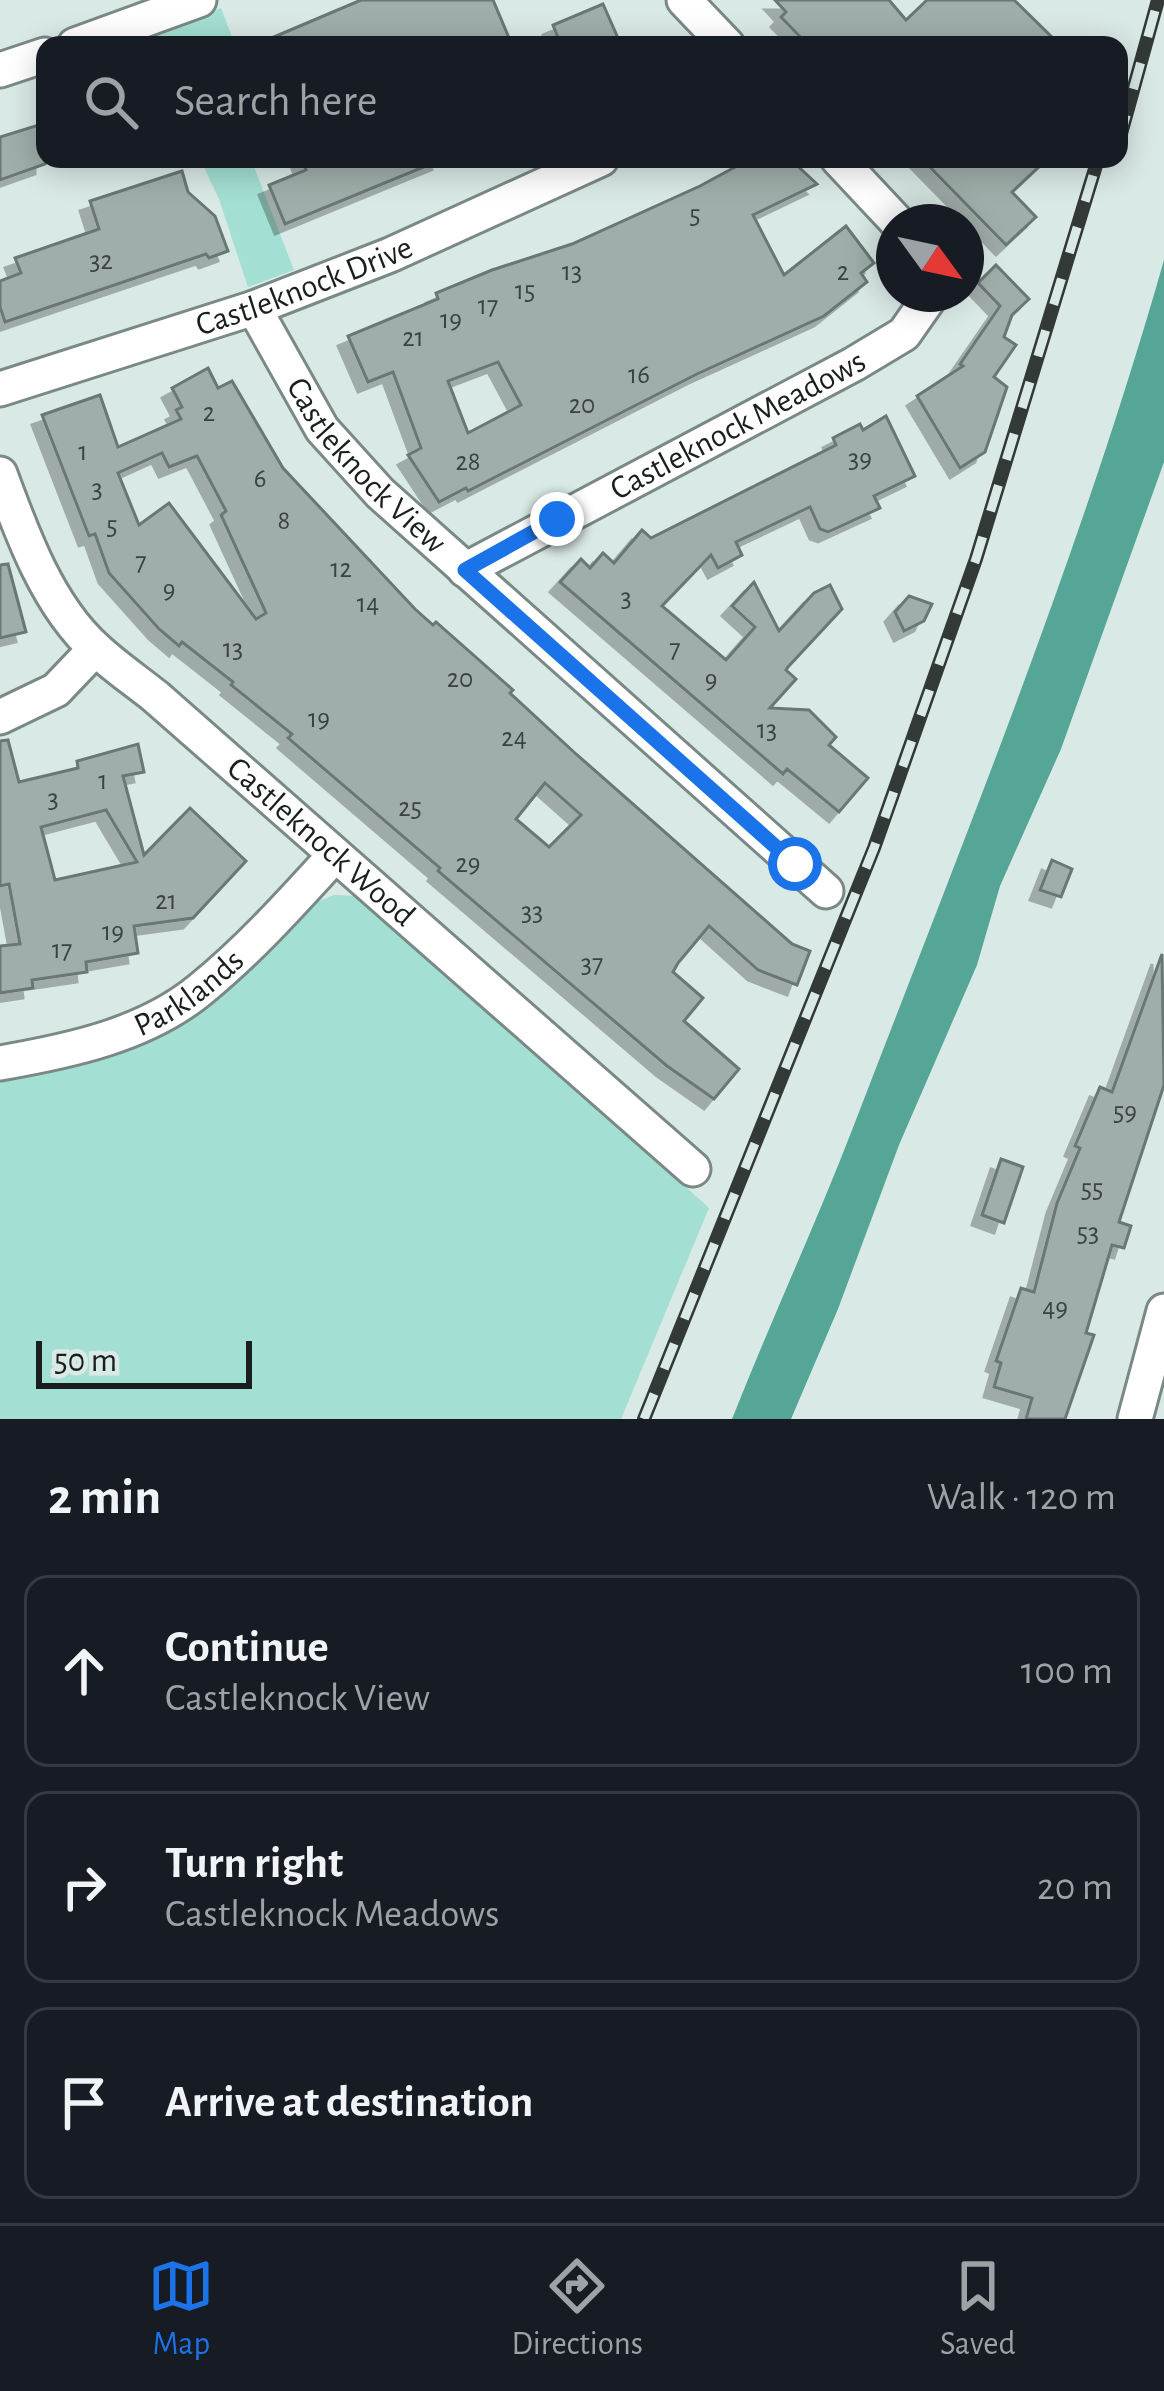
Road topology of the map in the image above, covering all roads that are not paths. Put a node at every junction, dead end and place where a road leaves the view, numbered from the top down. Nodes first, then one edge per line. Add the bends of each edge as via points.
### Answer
1 (199, 0) edge
2 (684, 0) edge
3 (100, 36) edge
4 (719, 36) edge
5 (36, 58) edge
6 (0, 70) edge
7 (581, 168) edge
8 (846, 168) edge
9 (880, 204) edge
10 (254, 308) junction
11 (922, 312) edge
12 (0, 389) edge
13 (0, 474) edge
14 (465, 570) junction
15 (95, 649) junction
16 (0, 717) edge
17 (334, 856) junction
18 (826, 891) dead end
19 (0, 1063) edge
20 (693, 1169) dead end
21 (1164, 1312) edge
22 (1135, 1419) edge

1 - 3 street
2 - 4 street
5 - 6 street
7 - 10 street, Castleknock Drive
8 - 9 street
10 - 12 street, Castleknock Drive
10 - 14 street, Castleknock View via 322,429
11 - 14 street, Castleknock Meadows via 904,334 854,364
13 - 15 street, Castleknock Wood via 40,569
14 - 18 street, Castleknock View
15 - 16 street via 56,690
15 - 17 street, Castleknock Wood
17 - 19 street, Parklands via 200,991 126,1031
17 - 20 street, Castleknock Wood
21 - 22 street

